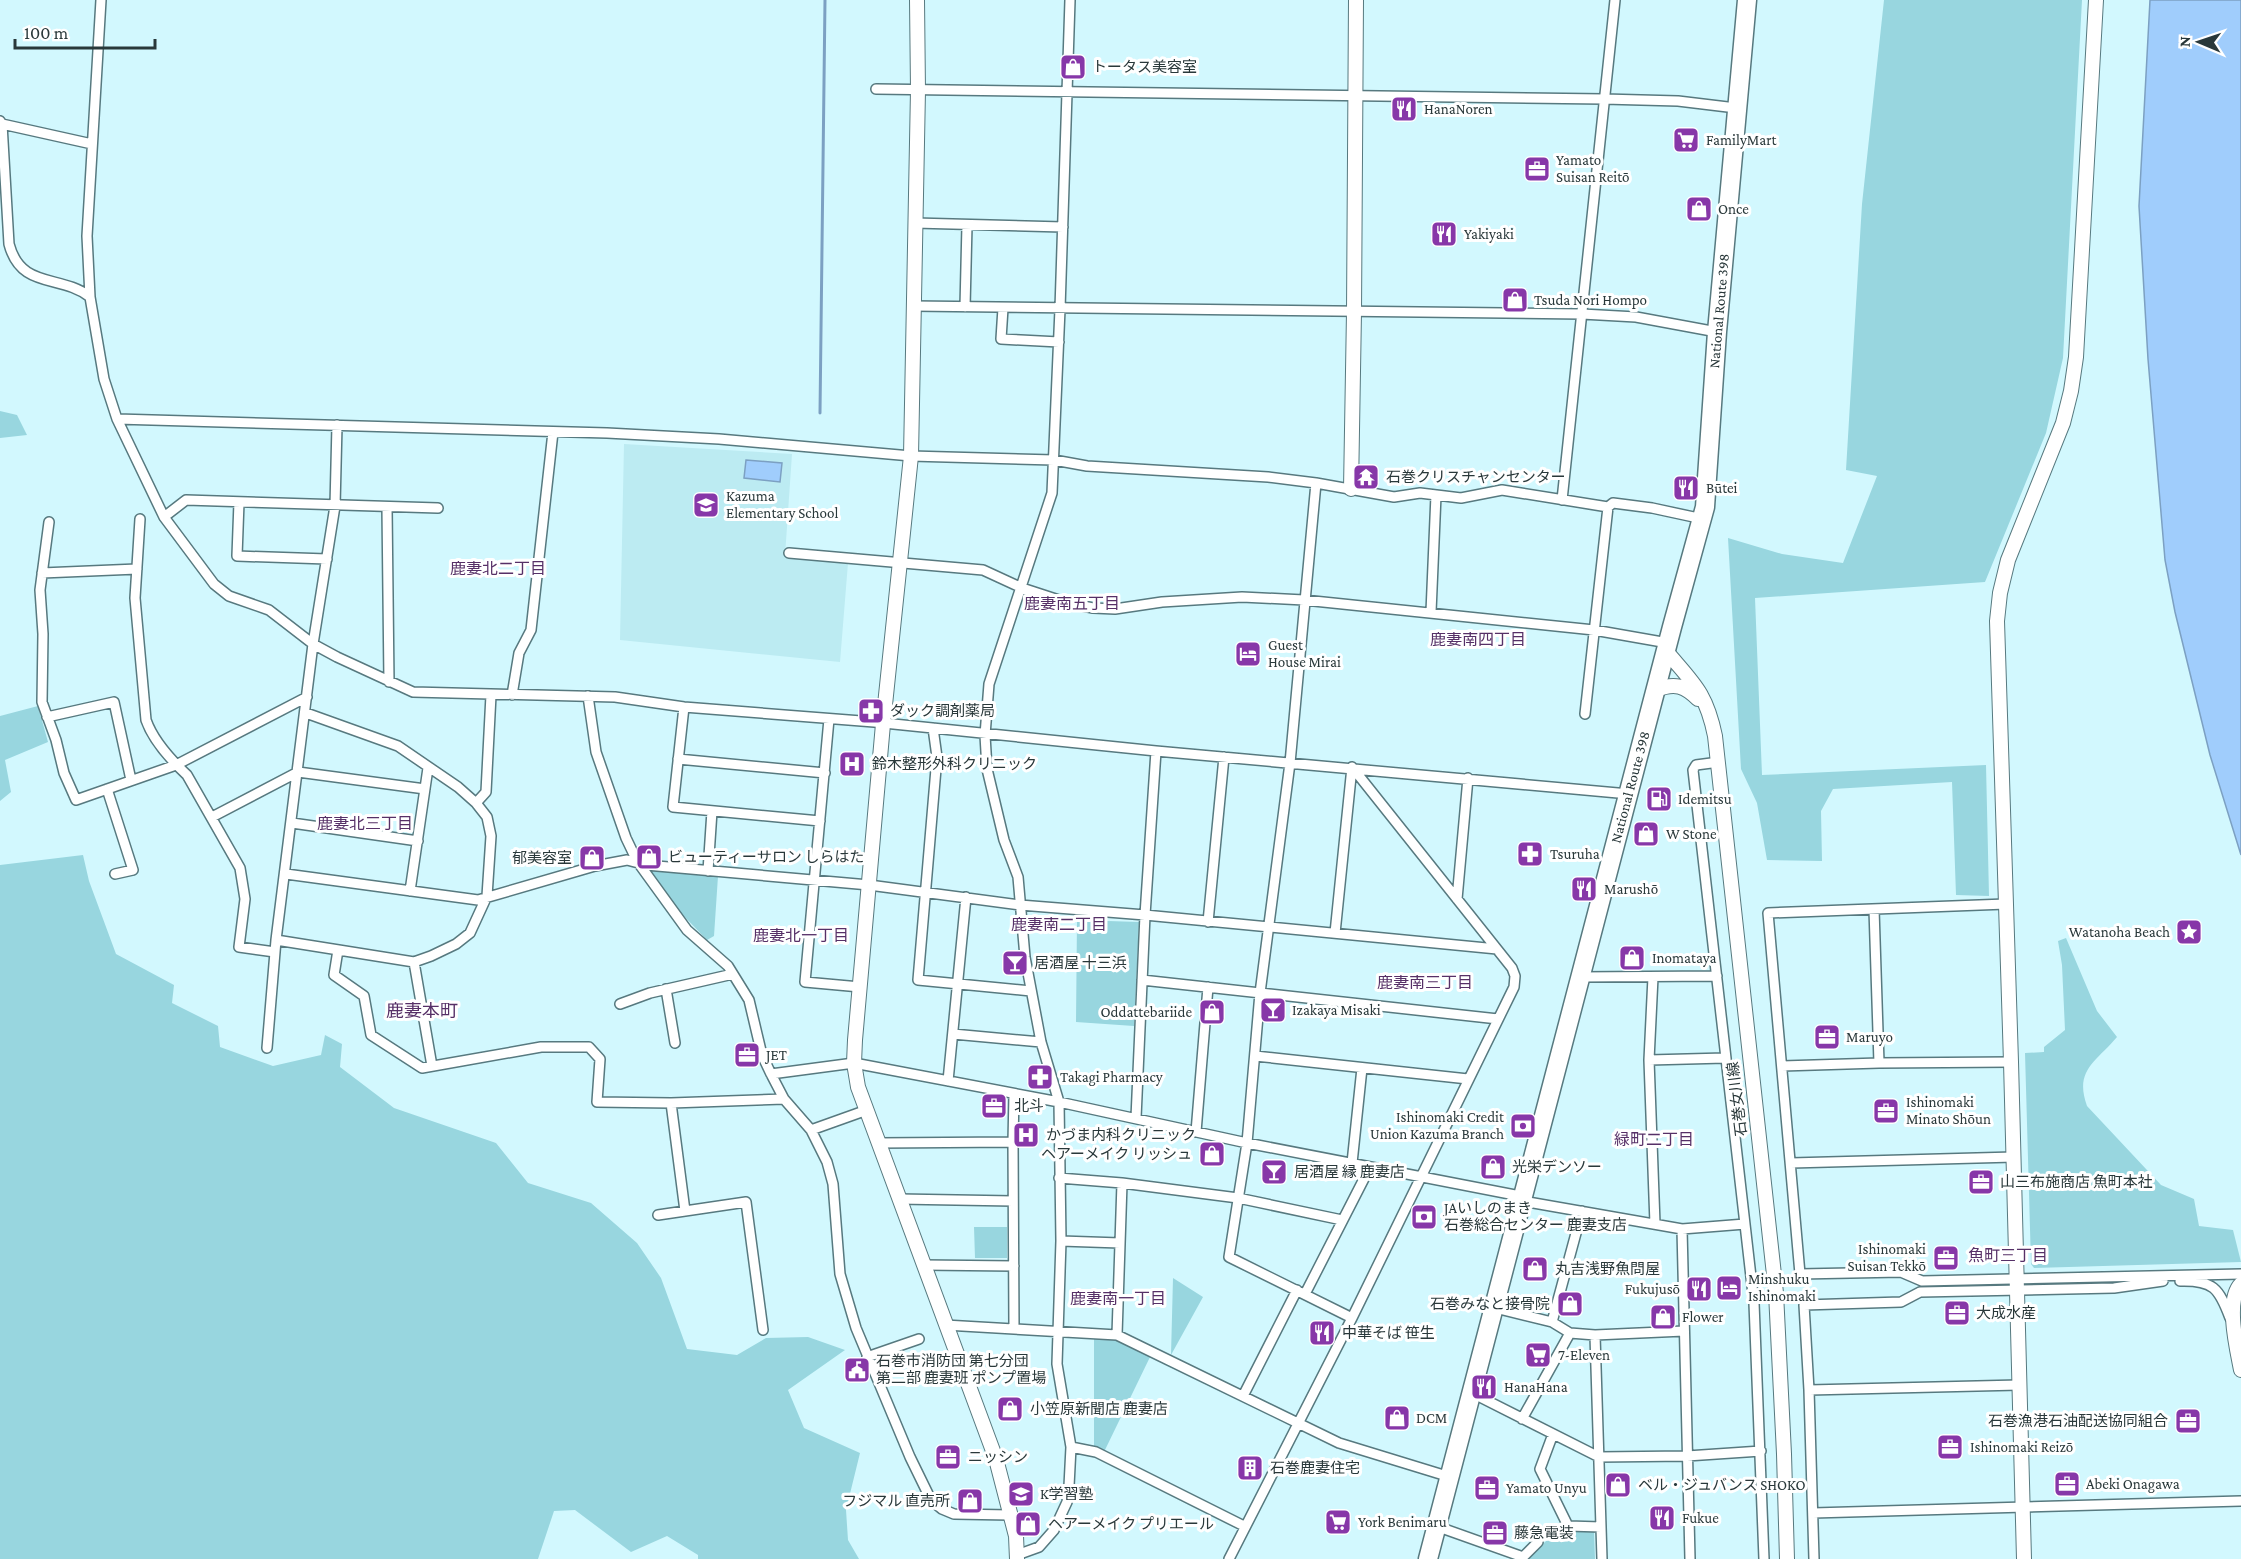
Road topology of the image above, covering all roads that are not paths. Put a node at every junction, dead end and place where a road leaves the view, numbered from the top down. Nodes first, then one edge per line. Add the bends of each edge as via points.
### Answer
1 (101, 0) edge
2 (917, 0) edge
3 (1070, 0) edge
4 (1356, 0) edge
5 (1615, 0) edge
6 (1746, 0) edge
7 (2096, 0) edge
8 (876, 89) dead end
9 (918, 90) junction
10 (1067, 92) junction
11 (1355, 96) junction
12 (1604, 99) junction
13 (1736, 108) junction
14 (1, 123) edge
15 (92, 144) junction
16 (915, 223) junction
17 (967, 225) junction
18 (1063, 227) junction
19 (90, 297) junction
20 (913, 306) junction
21 (965, 307) junction
22 (1003, 308) junction
23 (1060, 309) junction
24 (1354, 312) junction
25 (1582, 314) junction
26 (1717, 332) junction
27 (1059, 342) junction
28 (117, 419) junction
29 (338, 425) junction
30 (553, 432) junction
31 (911, 456) junction
32 (1054, 460) junction
33 (1316, 483) junction
34 (1351, 489) junction
35 (1436, 495) junction
36 (1562, 500) junction
37 (239, 502) junction
38 (335, 506) junction
39 (387, 507) junction
40 (1608, 507) junction
41 (438, 508) dead end
42 (164, 517) junction
43 (140, 519) dead end
44 (1703, 519) junction
45 (49, 522) dead end
46 (789, 553) dead end
47 (327, 560) junction
48 (900, 562) junction
49 (137, 569) junction
50 (42, 573) junction
51 (1022, 588) junction
52 (1304, 600) junction
53 (1431, 612) junction
54 (1594, 630) junction
55 (313, 644) junction
56 (1667, 647) junction
57 (389, 682) junction
58 (1656, 690) junction
59 (491, 694) junction
60 (512, 695) junction
61 (588, 696) junction
62 (307, 697) junction
63 (684, 706) junction
64 (306, 713) junction
65 (1585, 714) dead end
66 (47, 717) junction
67 (829, 719) junction
68 (1712, 721) junction
69 (883, 724) junction
70 (933, 728) junction
71 (985, 735) junction
72 (1156, 751) junction
73 (1224, 757) junction
74 (678, 759) junction
75 (1719, 762) junction
76 (1290, 763) junction
77 (176, 765) junction
78 (1352, 767) junction
79 (428, 768) junction
80 (298, 772) junction
81 (825, 773) junction
82 (1468, 778) junction
83 (132, 780) junction
84 (107, 789) junction
85 (425, 789) junction
86 (1629, 794) junction
87 (476, 802) junction
88 (712, 811) junction
89 (212, 817) junction
90 (820, 821) junction
91 (292, 823) junction
92 (418, 841) junction
93 (637, 861) junction
94 (708, 871) junction
95 (115, 874) dead end
96 (286, 874) junction
97 (814, 881) junction
98 (869, 885) junction
99 (410, 891) junction
100 (927, 892) junction
101 (488, 896) junction
102 (966, 897) junction
103 (1457, 899) junction
104 (2006, 904) junction
105 (1020, 905) junction
106 (1874, 909) junction
107 (1145, 915) junction
108 (1208, 922) junction
109 (1268, 928) junction
110 (1335, 933) junction
111 (276, 940) junction
112 (1497, 949) junction
113 (338, 950) junction
114 (275, 952) junction
115 (414, 962) junction
116 (733, 974) junction
117 (1717, 976) junction
118 (1580, 977) junction
119 (1653, 977) junction
120 (1142, 980) junction
121 (957, 984) junction
122 (860, 987) junction
123 (1208, 987) junction
124 (666, 989) junction
125 (1031, 991) junction
126 (1260, 993) junction
127 (620, 1004) dead end
128 (1498, 1019) junction
129 (953, 1034) junction
130 (1041, 1042) junction
131 (675, 1044) dead end
132 (267, 1048) dead end
133 (1255, 1056) junction
134 (1725, 1058) junction
135 (1649, 1060) junction
136 (2012, 1062) junction
137 (855, 1063) junction
138 (1879, 1063) junction
139 (432, 1066) junction
140 (1782, 1066) junction
141 (1362, 1068) junction
142 (771, 1074) junction
143 (1468, 1079) junction
144 (948, 1081) junction
145 (1014, 1094) junction
146 (784, 1099) junction
147 (1059, 1102) junction
148 (671, 1103) junction
149 (867, 1110) junction
150 (1136, 1118) junction
151 (811, 1130) junction
152 (1196, 1132) junction
153 (1013, 1142) junction
154 (879, 1143) junction
155 (1247, 1143) junction
156 (2014, 1157) junction
157 (1791, 1162) junction
158 (1352, 1164) junction
159 (1370, 1167) junction
160 (1421, 1175) junction
161 (1059, 1178) junction
162 (1122, 1183) junction
163 (1238, 1198) junction
164 (899, 1199) junction
165 (1522, 1199) junction
166 (1013, 1201) junction
167 (685, 1211) junction
168 (1582, 1211) junction
169 (658, 1215) dead end
170 (1342, 1220) junction
171 (1655, 1224) junction
172 (1745, 1224) junction
173 (1682, 1229) junction
174 (1061, 1240) junction
175 (1120, 1243) junction
176 (923, 1264) junction
177 (1014, 1266) junction
178 (2241, 1274) edge
179 (2017, 1284) junction
180 (2241, 1284) edge
181 (1301, 1292) junction
182 (1495, 1308) junction
183 (1352, 1318) junction
184 (1552, 1322) junction
185 (945, 1324) junction
186 (1014, 1328) junction
187 (2234, 1329) junction
188 (763, 1330) dead end
189 (1058, 1330) junction
190 (1684, 1331) junction
191 (1570, 1332) junction
192 (1117, 1335) junction
193 (1595, 1335) junction
194 (920, 1339) dead end
195 (867, 1356) junction
196 (2241, 1370) edge
197 (2019, 1385) junction
198 (1809, 1390) junction
199 (1472, 1393) junction
200 (1243, 1396) junction
201 (1522, 1419) junction
202 (1299, 1424) junction
203 (1552, 1434) junction
204 (1071, 1447) junction
205 (1761, 1451) junction
206 (1687, 1456) junction
207 (1599, 1457) junction
208 (1450, 1477) junction
209 (2241, 1501) edge
210 (2022, 1507) junction
211 (1813, 1513) junction
212 (1010, 1515) junction
213 (1244, 1526) junction
214 (1436, 1526) junction
215 (1601, 1527) junction
216 (1538, 1542) dead end
217 (1017, 1557) edge
218 (1229, 1559) edge
219 (1428, 1559) edge
220 (1602, 1559) edge
221 (1690, 1559) edge
222 (1764, 1559) edge
223 (1787, 1559) edge
224 (1814, 1559) edge
225 (2024, 1559) edge

1 - 15 street
2 - 9 street
3 - 10 street
4 - 11 street
5 - 12 street
6 - 13 highway, National Route 398
7 - 104 street via 2071,391 2050,459 2008,560 1997,621
8 - 9 street
9 - 10 street
9 - 16 street
10 - 11 street
10 - 18 street
11 - 12 street
11 - 24 street
12 - 13 street via 1678,101
12 - 25 street
13 - 26 highway, National Route 398
14 - 15 street
14 - 19 street via 12,256 33,276
15 - 19 street via 87,236
16 - 17 street
16 - 20 street
17 - 18 street
17 - 21 street
18 - 23 street
19 - 28 street via 104,379
20 - 21 street
20 - 31 street
21 - 22 street
22 - 23 street
22 - 27 street via 1001,339
23 - 24 street
23 - 27 street
24 - 25 street
24 - 34 street
25 - 26 street via 1636,317
25 - 36 street
26 - 44 highway, National Route 398
27 - 32 street
28 - 29 street
28 - 42 street
29 - 30 street
29 - 38 street
30 - 31 street via 718,439
30 - 60 street via 531,630 519,653
31 - 32 street
31 - 48 street
32 - 33 street via 1087,466
32 - 51 street via 1052,493
33 - 34 street
33 - 52 street
34 - 35 street via 1394,497
35 - 36 street via 1461,498 1502,490
35 - 53 street
36 - 40 street
37 - 38 street
37 - 42 street via 186,500
37 - 47 street via 237,556
38 - 39 street
38 - 47 street
39 - 41 street
39 - 57 street
40 - 44 street via 1613,503
40 - 54 street
42 - 55 street via 214,584 229,596 269,610
43 - 49 street
44 - 56 highway, National Route 398
45 - 50 street
46 - 48 street
47 - 55 street
48 - 51 street via 983,570
48 - 69 street
49 - 50 street
49 - 77 street via 135,597 146,720
50 - 66 street via 42,702
51 - 52 street via 1068,603 1114,609 1242,597
51 - 71 street via 989,684
52 - 53 street
52 - 76 street
53 - 54 street
54 - 56 street
54 - 65 street
55 - 57 street
55 - 62 street
56 - 58 highway, National Route 398
56 - 68 street, 石巻女川線 via 1703,695
57 - 59 street via 413,692
58 - 68 street via 1669,686 1688,689
58 - 86 highway, National Route 398
59 - 60 street
59 - 87 street via 486,792
60 - 61 street
61 - 63 street
61 - 93 street via 596,752
62 - 64 street
62 - 77 street
63 - 67 street
63 - 74 street
64 - 79 street via 398,746
64 - 80 street
66 - 83 street via 114,702
66 - 84 street via 76,800
67 - 69 street
67 - 81 street
68 - 75 street, 石巻女川線
69 - 70 street
69 - 98 street
70 - 71 street
70 - 100 street via 938,757
71 - 72 street
71 - 105 street via 987,769 1004,840 1018,877
72 - 73 street
72 - 107 street
73 - 76 street
73 - 108 street
74 - 81 street
74 - 88 street via 673,807
75 - 117 street via 1696,765 1693,770
75 - 223 street, 石巻女川線 via 1776,1293
76 - 78 street
76 - 109 street
77 - 83 street
77 - 89 street via 187,775
78 - 82 street
78 - 103 street
78 - 110 street
79 - 85 street
79 - 87 street
80 - 85 street
80 - 89 street
80 - 91 street
81 - 90 street
82 - 86 street
82 - 103 street
83 - 84 street
84 - 95 street via 133,870
85 - 92 street
86 - 118 highway, National Route 398
87 - 101 street via 487,817 491,836
88 - 90 street
88 - 94 street
89 - 114 street via 244,883 246,899 239,947
90 - 97 street
91 - 92 street
91 - 96 street
92 - 99 street
93 - 94 street
93 - 101 street via 595,866
93 - 116 street via 687,930
94 - 97 street
96 - 99 street
96 - 111 street
97 - 98 street
97 - 122 street via 805,982
98 - 100 street
98 - 122 street
99 - 101 street via 478,900
100 - 102 street
100 - 121 street via 918,980
101 - 115 street via 470,933 456,945
102 - 105 street
102 - 121 street
103 - 112 street
104 - 106 street
104 - 136 street
105 - 107 street
105 - 125 street
106 - 138 street
106 - 140 street via 1768,913
107 - 108 street
107 - 120 street
108 - 109 street
109 - 110 street
109 - 126 street
110 - 112 street
111 - 113 street
111 - 114 street
112 - 128 street via 1515,976 1514,987
113 - 115 street
113 - 139 street via 334,975 364,996 371,1035 422,1068
114 - 132 street
115 - 139 street
116 - 124 street
116 - 142 street via 749,1000 762,1055
117 - 119 street
117 - 134 street
118 - 119 street
118 - 165 highway, National Route 398
119 - 135 street
120 - 123 street
120 - 150 street
121 - 125 street
121 - 129 street
122 - 137 street
123 - 126 street
123 - 152 street
124 - 127 street
124 - 131 street
125 - 130 street
126 - 128 street
126 - 133 street
128 - 143 street
129 - 130 street
129 - 144 street
130 - 147 street
133 - 141 street
133 - 155 street
134 - 135 street
134 - 172 street
135 - 171 street
136 - 138 street
136 - 156 street
137 - 142 street
137 - 144 street
137 - 149 street via 858,1087
138 - 140 street
139 - 148 street via 541,1047 589,1047 600,1059 597,1102
140 - 157 street
141 - 143 street
141 - 158 street
142 - 146 street
143 - 160 street
144 - 145 street
145 - 147 street
145 - 153 street
146 - 148 street
146 - 151 street
147 - 150 street
147 - 161 street
148 - 167 street
149 - 151 street
149 - 154 street
150 - 152 street
151 - 195 street via 834,1184 840,1274
152 - 155 street
153 - 154 street
153 - 166 street
154 - 164 street
155 - 158 street
155 - 163 street
156 - 157 street
156 - 179 street
157 - 179 street via 1800,1274 1901,1272 1922,1281
158 - 159 street
159 - 160 street
159 - 170 street
160 - 165 street via 1515,1194
160 - 183 street
161 - 162 street
161 - 174 street
162 - 163 street
162 - 175 street
163 - 170 street
163 - 181 street via 1229,1257
164 - 166 street
164 - 176 street
165 - 168 street
165 - 182 highway, National Route 398
166 - 177 street
167 - 169 street
167 - 188 street via 746,1202
168 - 171 street
168 - 184 street
170 - 181 street
171 - 173 street
172 - 173 street
172 - 205 street via 1754,1303
173 - 190 street
174 - 175 street
174 - 189 street
175 - 192 street
176 - 177 street
176 - 185 street
177 - 186 street
178 - 179 street
179 - 187 street via 2114,1288 2156,1281 2205,1283 2217,1289
179 - 197 street
179 - 198 street via 1920,1292 1901,1302 1804,1305
180 - 187 street via 2234,1293
181 - 183 street
181 - 200 street
182 - 184 street
182 - 199 highway, National Route 398
183 - 202 street
184 - 191 street
185 - 186 street
185 - 212 street via 996,1459
186 - 189 street
187 - 196 street
189 - 192 street
189 - 204 street via 1057,1364
190 - 193 street
190 - 206 street
191 - 193 street
191 - 201 street
192 - 200 street
193 - 207 street
194 - 195 street
195 - 212 street via 931,1500 954,1514
197 - 198 street
197 - 210 street
198 - 211 street
199 - 201 street
199 - 208 highway, National Route 398
200 - 202 street
201 - 203 street
202 - 208 street via 1339,1443
202 - 213 street
203 - 207 street
203 - 215 street via 1540,1469 1568,1526
204 - 213 street via 1096,1452
204 - 217 street via 1063,1512 1054,1530 1039,1546
205 - 206 street
205 - 222 street
206 - 207 street
206 - 221 street
207 - 215 street
208 - 214 highway, National Route 398
209 - 210 street
210 - 211 street
210 - 225 street
211 - 224 street
212 - 217 street
213 - 218 street
214 - 216 street via 1523,1557
214 - 219 highway, National Route 398
215 - 220 street

